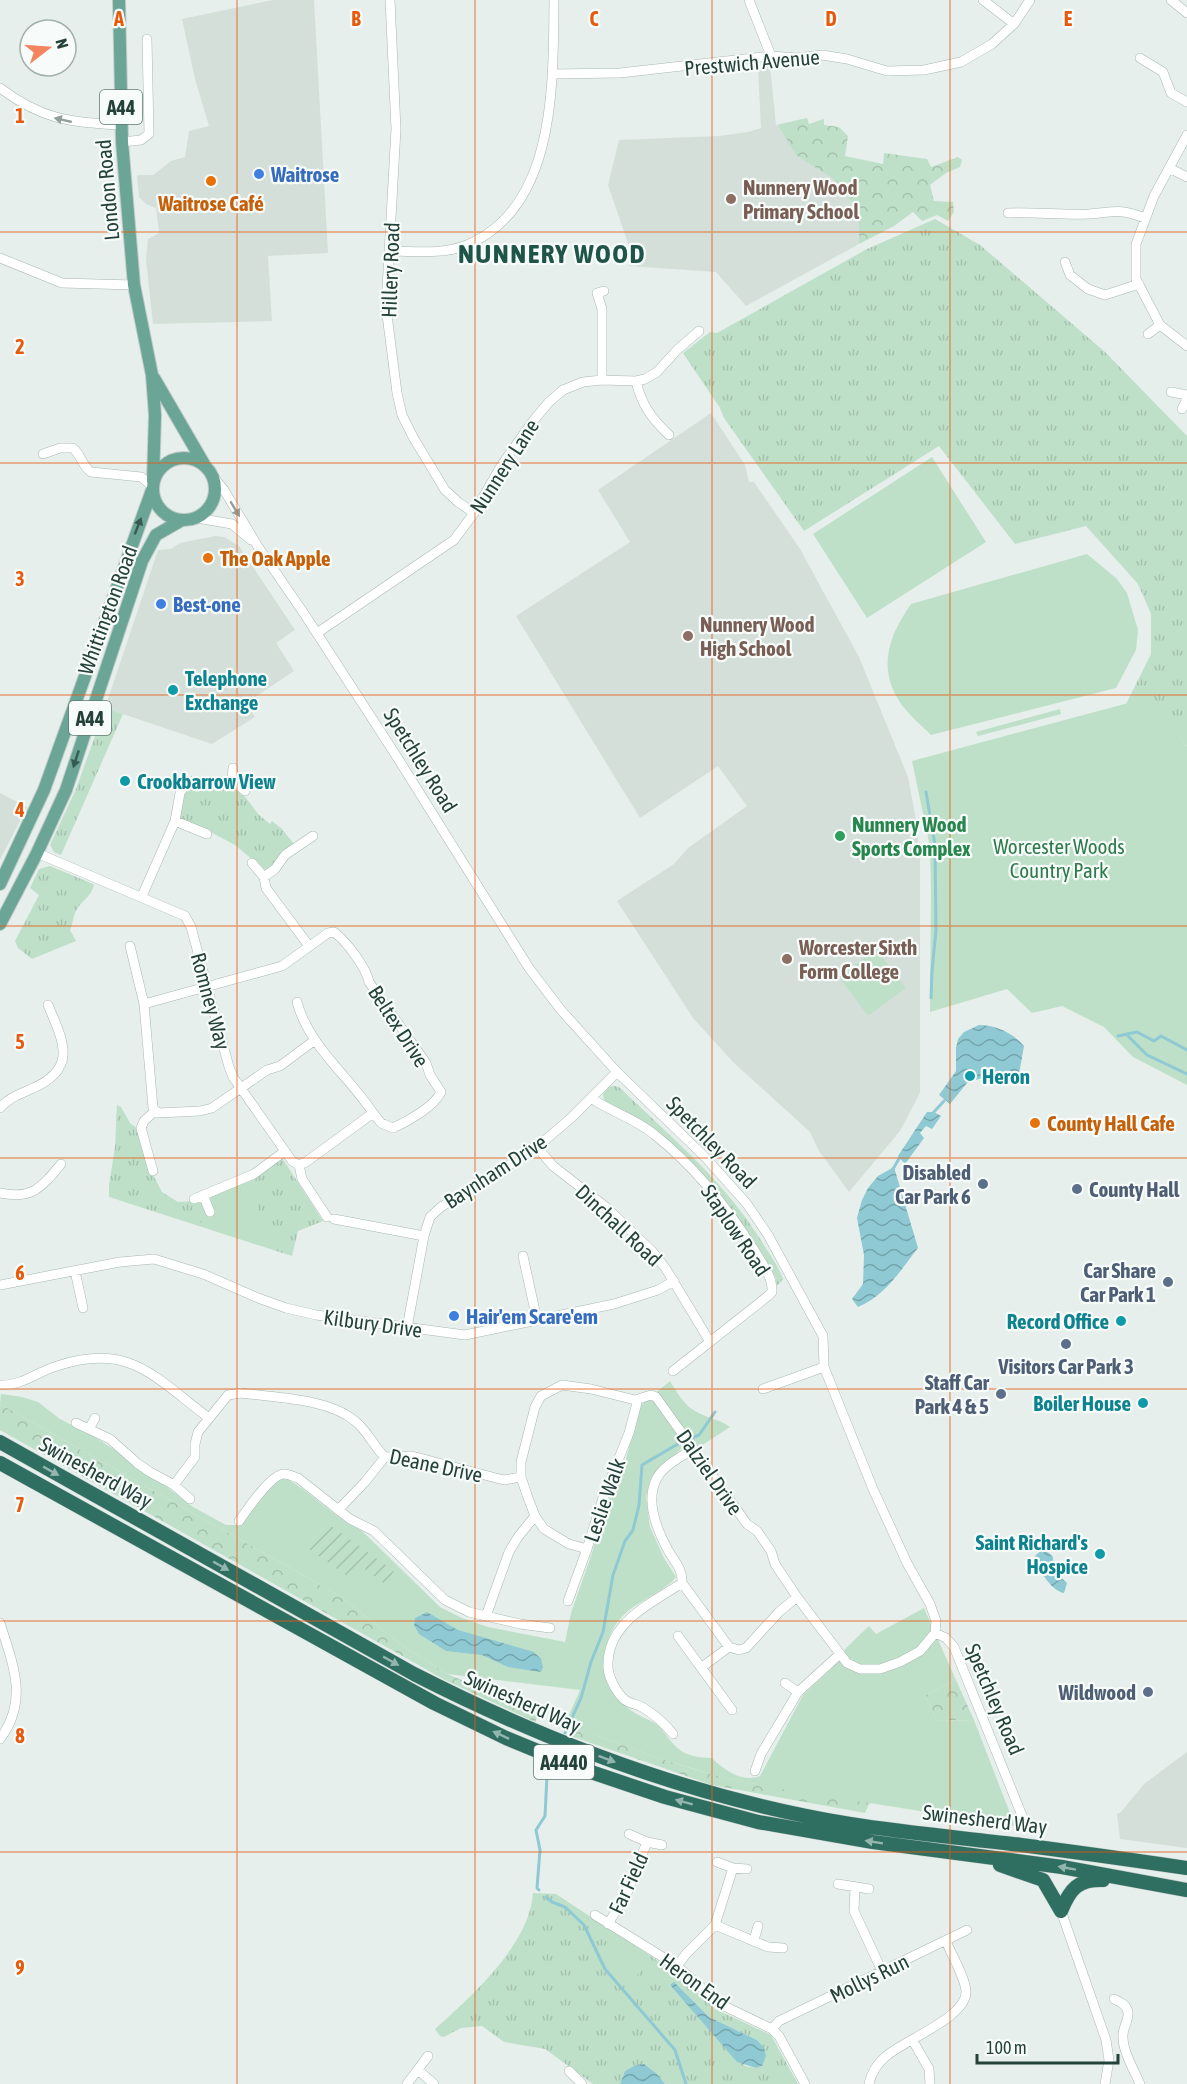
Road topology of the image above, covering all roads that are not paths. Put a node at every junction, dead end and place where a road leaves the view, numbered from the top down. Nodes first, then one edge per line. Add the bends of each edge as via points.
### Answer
1 (119, 0) edge
2 (390, 0) edge
3 (554, 0) edge
4 (749, 0) edge
5 (983, 0) edge
6 (1030, 0) edge
7 (1171, 0) edge
8 (1187, 13) edge
9 (1014, 24) junction
10 (147, 39) dead end
11 (771, 56) junction
12 (1140, 58) dead end
13 (553, 74) junction
14 (0, 88) edge
15 (1187, 102) edge
16 (121, 125) junction
17 (1187, 135) edge
18 (122, 142) junction
19 (1169, 168) junction
20 (1187, 177) edge
21 (1008, 213) dead end
22 (1145, 218) junction
23 (389, 251) junction
24 (0, 258) edge
25 (1065, 262) dead end
26 (1139, 284) junction
27 (134, 285) junction
28 (604, 291) dead end
29 (1160, 325) junction
30 (699, 331) dead end
31 (1148, 334) dead end
32 (1187, 346) edge
33 (152, 375) junction
34 (602, 380) junction
35 (636, 381) junction
36 (1172, 392) dead end
37 (1187, 397) edge
38 (166, 398) joint
39 (1182, 409) dead end
40 (174, 412) junction
41 (155, 420) junction
42 (669, 435) dead end
43 (43, 454) dead end
44 (207, 469) junction
45 (152, 486) junction
46 (474, 513) junction
47 (197, 518) junction
48 (183, 520) junction
49 (257, 545) junction
50 (317, 633) junction
51 (233, 768) dead end
52 (231, 781) junction
53 (245, 791) dead end
54 (175, 820) junction
55 (207, 834) dead end
56 (313, 836) dead end
57 (37, 853) junction
58 (252, 863) dead end
59 (264, 877) junction
60 (0, 884) edge
61 (142, 896) junction
62 (0, 924) edge
63 (130, 946) dead end
64 (309, 946) junction
65 (207, 987) junction
66 (297, 1002) dead end
67 (144, 1004) junction
68 (48, 1005) dead end
69 (315, 1040) junction
70 (617, 1072) junction
71 (241, 1089) junction
72 (591, 1098) junction
73 (0, 1108) edge
74 (155, 1111) junction
75 (373, 1113) junction
76 (537, 1148) junction
77 (285, 1151) junction
78 (61, 1164) dead end
79 (299, 1165) junction
80 (153, 1171) dead end
81 (0, 1193) edge
82 (210, 1212) dead end
83 (424, 1236) junction
84 (523, 1256) dead end
85 (75, 1271) junction
86 (674, 1281) junction
87 (0, 1286) edge
88 (83, 1308) dead end
89 (537, 1320) junction
90 (407, 1328) junction
91 (710, 1342) junction
92 (824, 1367) junction
93 (673, 1371) dead end
94 (0, 1385) edge
95 (763, 1389) dead end
96 (638, 1399) junction
97 (95, 1418) dead end
98 (209, 1418) junction
99 (76, 1423) dead end
100 (89, 1429) junction
101 (0, 1442) edge
102 (692, 1447) junction
103 (385, 1457) junction
104 (0, 1463) edge
105 (521, 1478) junction
106 (174, 1485) junction
107 (190, 1499) dead end
108 (339, 1509) junction
109 (535, 1516) junction
110 (239, 1521) dead end
111 (587, 1549) junction
112 (682, 1583) junction
113 (797, 1597) junction
114 (568, 1601) dead end
115 (486, 1616) junction
116 (0, 1623) edge
117 (550, 1628) dead end
118 (935, 1633) junction
119 (678, 1636) dead end
120 (729, 1647) junction
121 (840, 1654) junction
122 (702, 1667) junction
123 (785, 1683) dead end
124 (798, 1692) junction
125 (732, 1710) dead end
126 (673, 1734) dead end
127 (0, 1739) edge
128 (755, 1772) dead end
129 (1025, 1822) dead end
130 (628, 1834) dead end
131 (647, 1842) junction
132 (662, 1845) dead end
133 (982, 1857) junction
134 (717, 1862) dead end
135 (733, 1868) junction
136 (747, 1869) dead end
137 (1187, 1869) edge
138 (838, 1884) dead end
139 (855, 1887) junction
140 (869, 1889) dead end
141 (1187, 1891) edge
142 (1061, 1911) junction
143 (595, 1915) dead end
144 (608, 1924) junction
145 (715, 1925) junction
146 (758, 1926) dead end
147 (967, 1930) dead end
148 (754, 1940) junction
149 (946, 1941) junction
150 (783, 1948) dead end
151 (677, 1966) junction
152 (882, 1971) junction
153 (1114, 1999) dead end
154 (772, 2029) junction
155 (913, 2041) junction
156 (428, 2056) dead end
157 (418, 2070) junction
158 (569, 2071) dead end
159 (579, 2083) edge
160 (407, 2084) edge
161 (434, 2084) edge
162 (805, 2084) edge
163 (869, 2084) edge
164 (930, 2084) edge
165 (1105, 2084) edge
166 (1140, 2084) edge

1 - 16 main road, London Road / A44
2 - 23 street, Hillery Road via 396,129
3 - 13 street
4 - 11 street
5 - 9 street
6 - 9 street, Prestwich Avenue
7 - 8 street
9 - 11 street, Prestwich Avenue via 975,55 924,70 887,71 832,56
10 - 18 street via 143,61 149,134 141,140
11 - 13 street, Prestwich Avenue via 620,74
12 - 15 street via 1162,72 1171,93
13 - 23 street via 546,125 532,177 508,216 466,245 436,251
16 -> 14 street via 57,119 33,110
16 - 18 main road, London Road / A44
17 - 19 street
18 - 27 main road, London Road / A44
19 - 20 street
19 - 22 street
21 - 22 street via 1120,210
22 - 26 street via 1136,243
23 - 46 street, Hillery Road via 387,332 402,415 445,490
24 - 27 street via 62,283
25 - 26 street via 1070,275 1088,289 1105,295
26 - 29 street
27 - 33 main road, London Road / A44
28 - 34 street via 597,293 602,309
29 - 31 street
29 - 32 street
30 - 35 street via 657,372
33 - 38 main road, London Road / A44
33 - 41 main road, London Road / A44
34 - 35 street, Nunnery Lane
34 - 46 street, Nunnery Lane via 568,386 539,412
35 - 42 street via 643,405
36 - 37 street
37 - 39 street
38 - 40 main road, Spetchley Road / A44
40 - 41 main road
40 - 44 main road, Spetchley Road / A44
41 - 45 main road, London Road / A44
43 - 45 street via 73,448 91,472 141,477
44 - 45 main road, A44 via 196,459 176,460 159,471
44 - 47 main road via 214,488 213,498
44 -> 49 street, Spetchley Road
45 - 48 main road via 161,511
60 -> 45 main road, Whittington Road / A44 via 44,790
46 - 50 street, Nunnery Lane via 441,551
47 - 48 main road, A44
47 - 49 street, Spetchley Road via 232,524
48 -> 57 main road, Whittington Road / A44 via 156,535 142,561 66,790
49 - 50 street, Spetchley Road
50 - 70 street, Spetchley Road via 529,968
51 - 52 street
52 - 53 street
52 - 54 street via 188,783 180,793
54 - 55 street
54 - 61 street
56 - 59 street via 285,855 275,870
57 - 61 street, Romney Way
57 - 62 main road, Whittington Road / A44
58 - 59 street
59 - 64 street via 266,888
61 - 65 street, Romney Way via 185,916
63 - 67 street
64 - 65 street, Beltex Drive via 282,966
64 - 75 street, Beltex Drive via 328,933 341,937 426,1063 441,1092 438,1099 393,1128 381,1123
65 - 67 street, Beltex Drive
65 - 71 street, Romney Way via 229,1066
66 - 69 street
67 - 74 street
68 - 73 street via 64,1044 61,1063 44,1084 17,1095
69 - 71 street
69 - 75 street
70 - 72 street, Baynham Drive
70 - 92 street, Spetchley Road via 705,1157 747,1204 785,1263 823,1336
71 - 74 street via 206,1110 164,1114
71 - 77 street, Romney Way
72 - 76 street, Baynham Drive
72 - 91 street, Staplow Road via 654,1134 699,1177 725,1206 768,1274 772,1292
74 - 80 street via 141,1128
75 - 79 street
76 - 83 street, Baynham Drive via 434,1211
76 - 86 street, Dinchall Road via 652,1251
77 - 79 street, Romney Way
77 - 82 street via 254,1174 199,1197
78 - 81 street via 37,1190
79 - 83 street, Romney Way via 302,1179 331,1218
83 - 90 street, Baynham Drive
84 - 89 street
85 - 87 street, Kilbury Drive
85 - 88 street
85 - 90 street, Kilbury Drive via 154,1259 286,1308
86 - 89 street, Kilbury Drive via 614,1304
86 - 91 street, Dinchall Road
89 - 90 street, Kilbury Drive via 465,1335
91 - 93 street, Staplow Road
92 - 95 street
92 - 118 street, Spetchley Road via 873,1489 930,1604 936,1621
94 - 98 street via 22,1382 71,1361 112,1357 144,1369
96 - 102 street, Dalziel Drive via 656,1397
96 - 105 street, Dalziel Drive via 562,1385 548,1391 535,1407 521,1462
96 - 111 street, Leslie Walk via 630,1433
97 - 100 street
98 - 103 street, Deane Drive via 228,1395 242,1393 325,1405 354,1419
98 - 106 street, Deane Drive via 196,1437 195,1457
99 - 100 street
100 - 106 street
101 -> 137 highway, Swinesherd Way / A4440 via 414,1674 608,1760 680,1784 849,1823
102 - 112 street via 666,1467 652,1493 656,1525 680,1570
102 - 113 street, Dalziel Drive via 771,1551
103 - 105 street, Deane Drive via 412,1456 504,1480
103 - 108 street
133 -> 104 highway, Swinesherd Way / A4440 via 758,1822 665,1797 558,1760 434,1703
105 - 109 street, Dalziel Drive
106 - 107 street
108 - 110 street via 298,1478 283,1474 267,1485
108 - 115 street via 374,1531 445,1600
109 - 111 street, Dalziel Drive via 544,1529 569,1544
109 - 115 street via 509,1552
111 - 114 street, Leslie Walk
112 - 120 street
112 - 126 street via 625,1622 615,1634 608,1662 614,1685 626,1700 642,1707
113 - 120 street via 746,1648
113 - 121 street, Dalziel Drive
115 - 117 street
116 - 127 street via 14,1668 17,1696 15,1713
118 - 121 street, Dalziel Drive via 920,1651 880,1669 860,1669
118 - 129 street, Spetchley Road via 954,1647
119 - 122 street
120 - 122 street
121 - 124 street
122 - 125 street
123 - 124 street
124 - 128 street via 761,1754
130 - 131 street, Far Field
131 - 132 street, Far Field
131 - 144 street, Far Field via 627,1893
141 -> 133 highway, Swinesherd Way / A4440 via 1062,1867
133 - 142 highway via 1043,1880
134 - 135 street
135 - 136 street
135 - 145 street
138 - 139 street
139 - 140 street
139 - 152 street via 854,1911
141 - 142 highway via 1085,1881 1071,1892
142 - 165 street via 1097,2007 1108,2051
143 - 144 street, Heron End
144 - 151 street, Heron End
145 - 148 street
145 - 151 street
146 - 148 street
147 - 149 street, Mollys Run
148 - 150 street via 768,1947
149 - 152 street, Mollys Run
149 - 155 street via 966,1993 961,2006
151 - 154 street, Heron End via 720,2004
152 - 154 street, Mollys Run via 779,2021
153 - 166 street via 1123,2003 1128,2012 1123,2042
154 - 162 street
155 - 163 street via 882,2059
155 - 164 street via 929,2069
156 - 157 street
157 - 160 street
157 - 161 street
158 - 159 street

